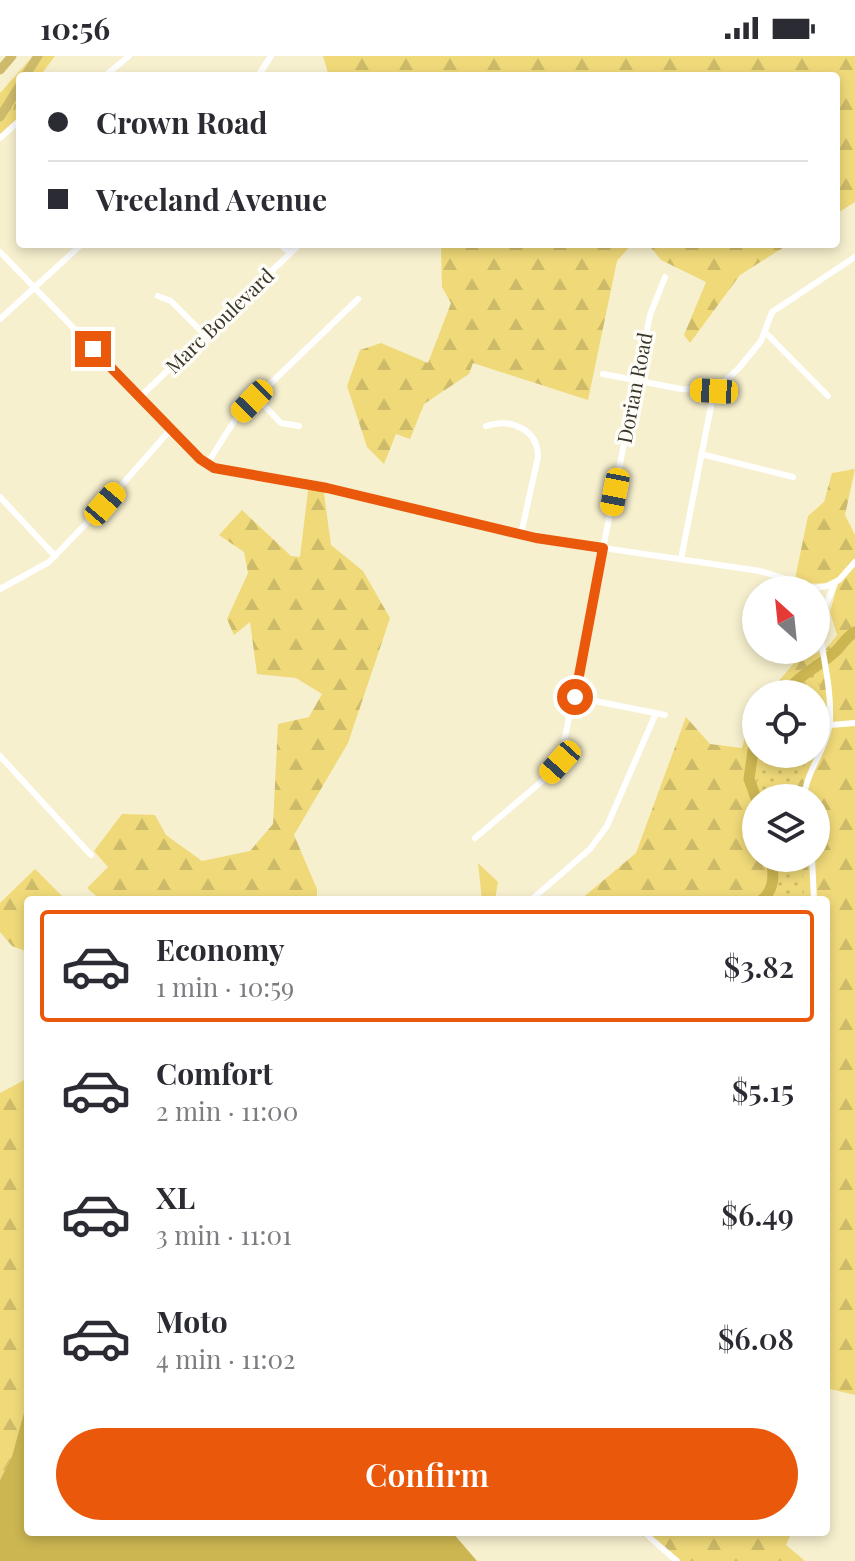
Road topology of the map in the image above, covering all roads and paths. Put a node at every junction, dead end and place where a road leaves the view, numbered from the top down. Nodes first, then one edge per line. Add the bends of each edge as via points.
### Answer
1 (12, 56) edge
2 (129, 56) edge
3 (0, 70) edge
4 (110, 72) edge
5 (16, 91) edge
6 (0, 117) edge
7 (16, 124) edge
8 (0, 138) edge
9 (77, 248) edge
10 (284, 248) edge
11 (296, 248) edge
12 (0, 252) edge
13 (290, 253) junction
14 (855, 257) edge
15 (665, 277) dead end
16 (33, 287) junction
17 (158, 296) dead end
18 (358, 299) dead end
19 (0, 319) edge
20 (765, 332) junction
21 (205, 335) junction
22 (603, 374) dead end
23 (637, 381) junction
24 (714, 391) junction
25 (828, 396) dead end
26 (140, 397) junction
27 (256, 397) junction
28 (299, 426) dead end
29 (486, 426) dead end
30 (171, 429) junction
31 (701, 454) junction
32 (207, 464) junction
33 (793, 477) dead end
34 (0, 497) edge
35 (521, 534) junction
36 (603, 548) junction
37 (55, 556) junction
38 (681, 559) junction
39 (855, 562) edge
40 (772, 576) edge
41 (835, 581) junction
42 (830, 583) edge
43 (0, 589) edge
44 (830, 591) edge
45 (575, 697) junction
46 (656, 713) junction
47 (665, 715) dead end
48 (855, 723) edge
49 (830, 725) edge
50 (0, 756) edge
51 (475, 838) dead end
52 (91, 855) dead end
53 (813, 872) edge
54 (536, 896) edge
55 (814, 896) edge
56 (648, 1536) edge
57 (677, 1561) edge

1 - 3 highway
2 - 4 street
5 - 6 highway
7 - 8 street
9 - 16 street
10 - 13 street
11 - 13 street, Marc Boulevard
12 - 16 street
13 - 21 street, Marc Boulevard
14 - 20 street via 772,312
15 - 23 street, Dorian Road via 650,315
16 - 19 street
16 - 26 street
17 - 21 street via 171,301
18 - 27 street
20 - 24 street
20 - 25 street
21 - 26 street, Marc Boulevard
22 - 23 street
23 - 24 street
23 - 36 street, Dorian Road
24 - 31 street
26 - 30 street
27 - 28 street via 281,423
27 - 32 street
29 - 35 street via 516,426 528,431 537,445
30 - 32 street
30 - 37 street
31 - 33 street
31 - 38 street
32 - 35 street
34 - 37 street
35 - 36 street
36 - 38 street
36 - 45 street, Dorian Road
37 - 43 street
38 - 40 street
39 - 41 street
41 - 42 street
41 - 44 street
45 - 46 street
45 - 51 street, Dorian Road via 560,762
46 - 47 street
46 - 54 street via 607,826 590,849
48 - 49 street
50 - 52 street
53 - 55 street
56 - 57 street

